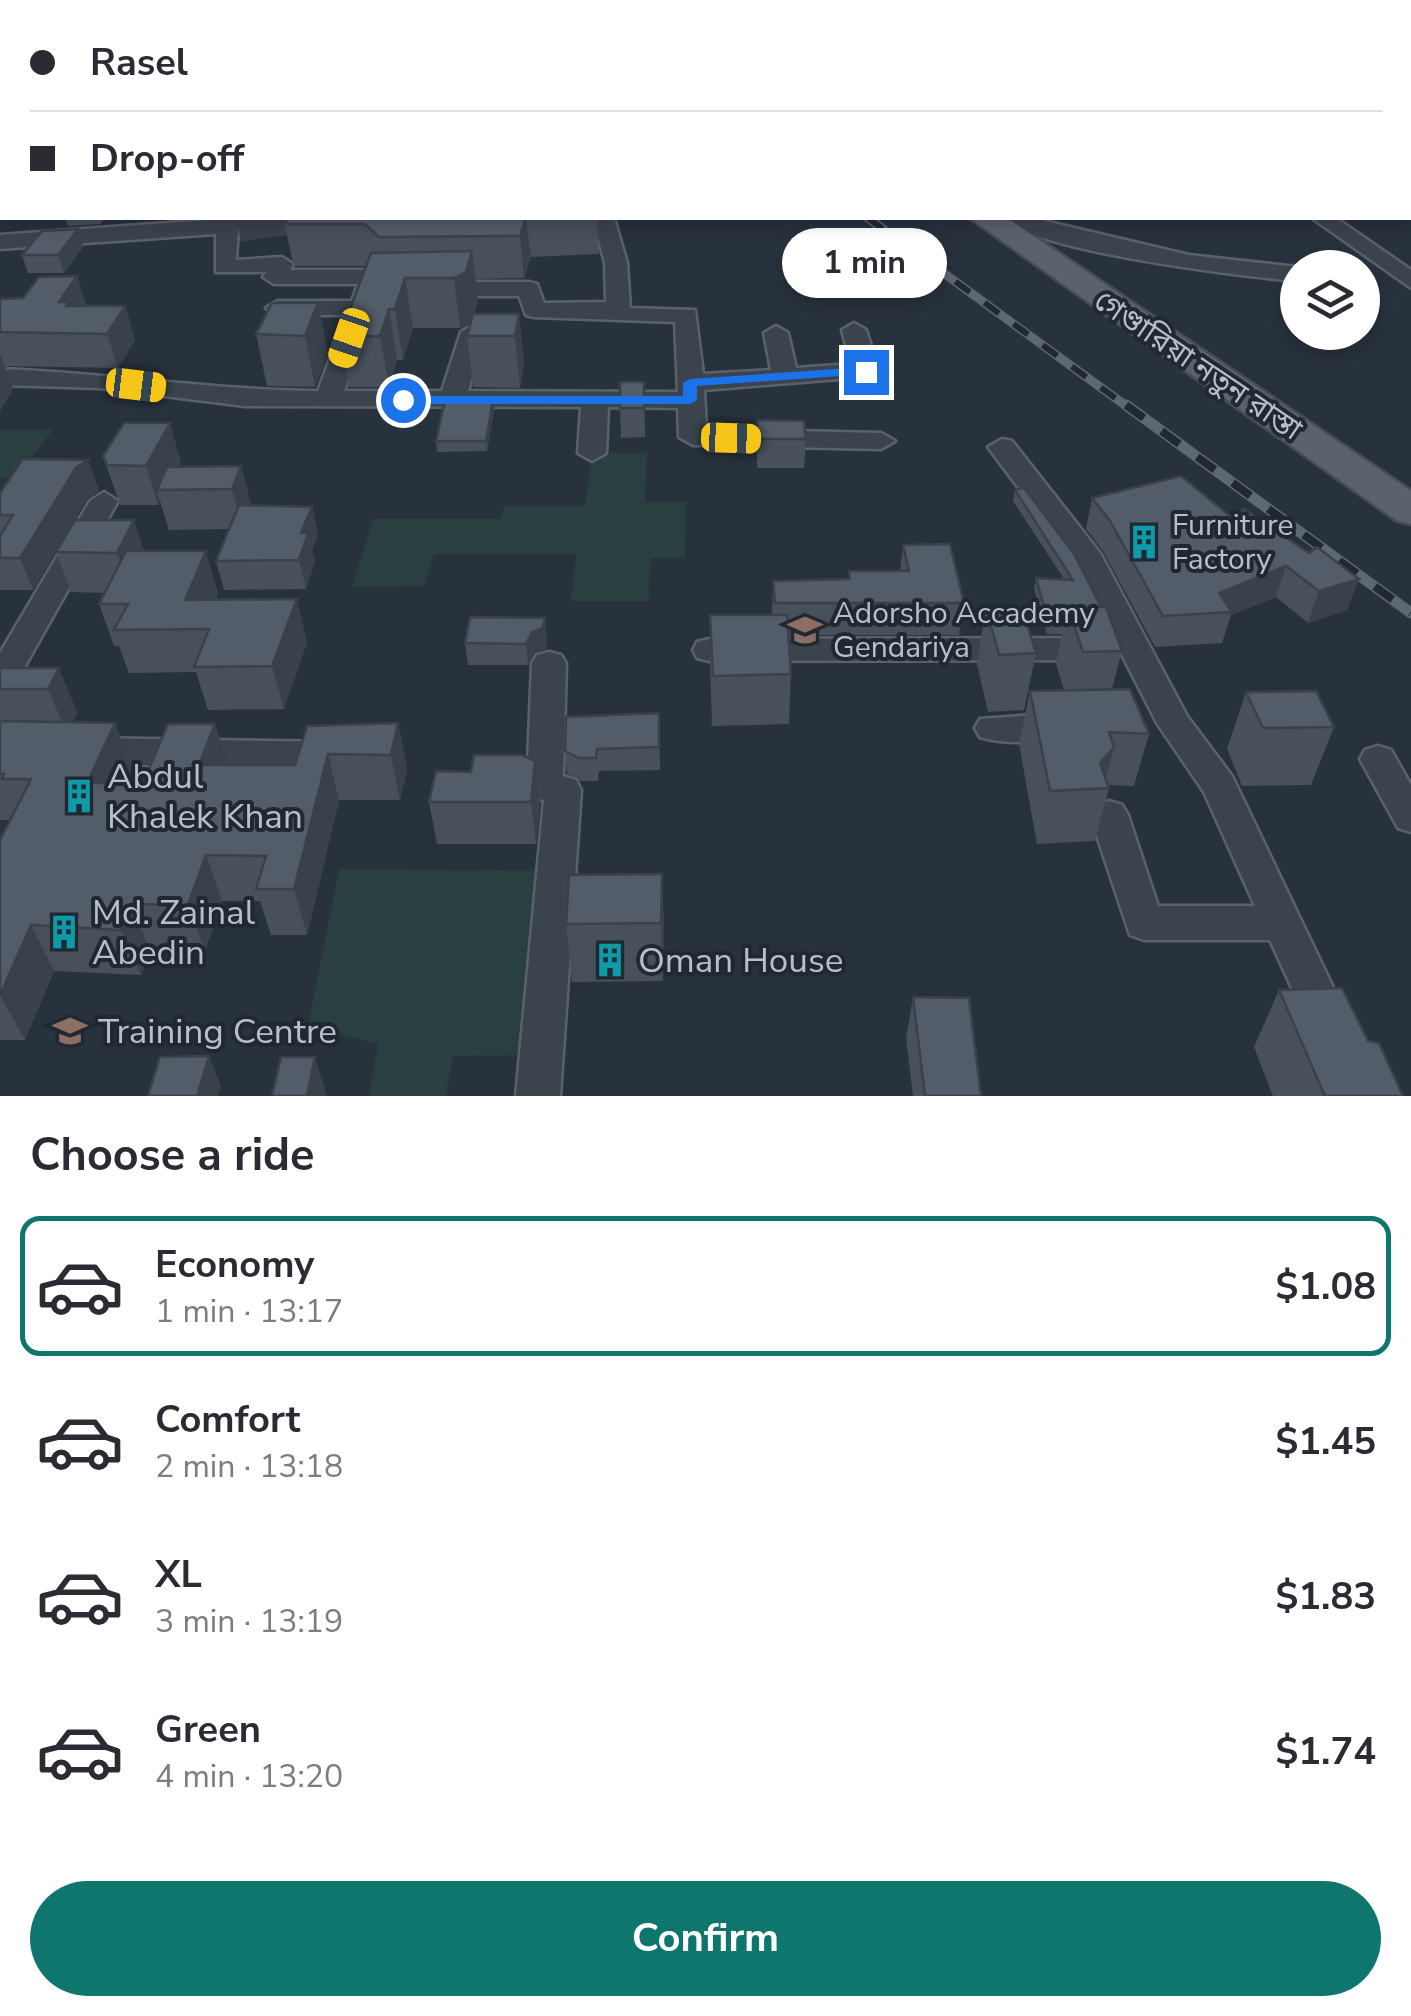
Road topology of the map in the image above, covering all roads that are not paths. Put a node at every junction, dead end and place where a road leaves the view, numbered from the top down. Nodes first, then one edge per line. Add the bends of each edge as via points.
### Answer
1 (264, 220) edge
2 (605, 220) edge
3 (989, 220) edge
4 (1018, 220) edge
5 (1325, 220) edge
6 (228, 226) junction
7 (0, 242) edge
8 (1280, 272) edge
9 (1380, 278) edge
10 (1410, 279) edge
11 (379, 295) junction
12 (278, 308) edge
13 (618, 308) junction
14 (854, 330) dead end
15 (473, 332) edge
16 (776, 333) dead end
17 (0, 376) edge
18 (785, 376) junction
19 (690, 391) junction
20 (328, 399) junction
21 (452, 400) junction
22 (596, 400) junction
23 (881, 442) dead end
24 (1002, 447) dead end
25 (592, 453) dead end
26 (104, 500) dead end
27 (1411, 511) edge
28 (1138, 649) junction
29 (709, 650) edge
30 (549, 664) dead end
31 (0, 681) edge
32 (1101, 725) edge
33 (992, 728) dead end
34 (59, 751) edge
35 (375, 756) edge
36 (1378, 759) dead end
37 (1109, 815) edge
38 (1411, 818) edge
39 (1282, 923) junction
40 (538, 1096) edge
41 (1363, 1096) edge

1 - 6 street
2 - 13 street
3 - 27 main road, গেণ্ডারিয়া নতুন রাস্তা
4 - 8 street via 1155,257
5 - 10 street
6 - 7 street
6 - 11 street via 224,267 282,264 274,277 372,277
9 - 10 street
11 - 12 street
11 - 13 street via 529,289 534,310
11 - 20 street
13 - 19 street via 618,315 686,315
14 - 18 street via 866,372
15 - 21 street
16 - 18 street
17 - 20 street
18 - 19 street
19 - 22 street
19 - 23 street via 693,436
20 - 21 street
21 - 22 street
22 - 25 street
24 - 28 street via 1088,560
26 - 31 street
28 - 29 street
28 - 39 street via 1156,724 1219,786
30 - 40 street via 545,787 562,790
32 - 33 street
34 - 35 street
36 - 38 street
37 - 39 street via 1144,922
39 - 41 street

